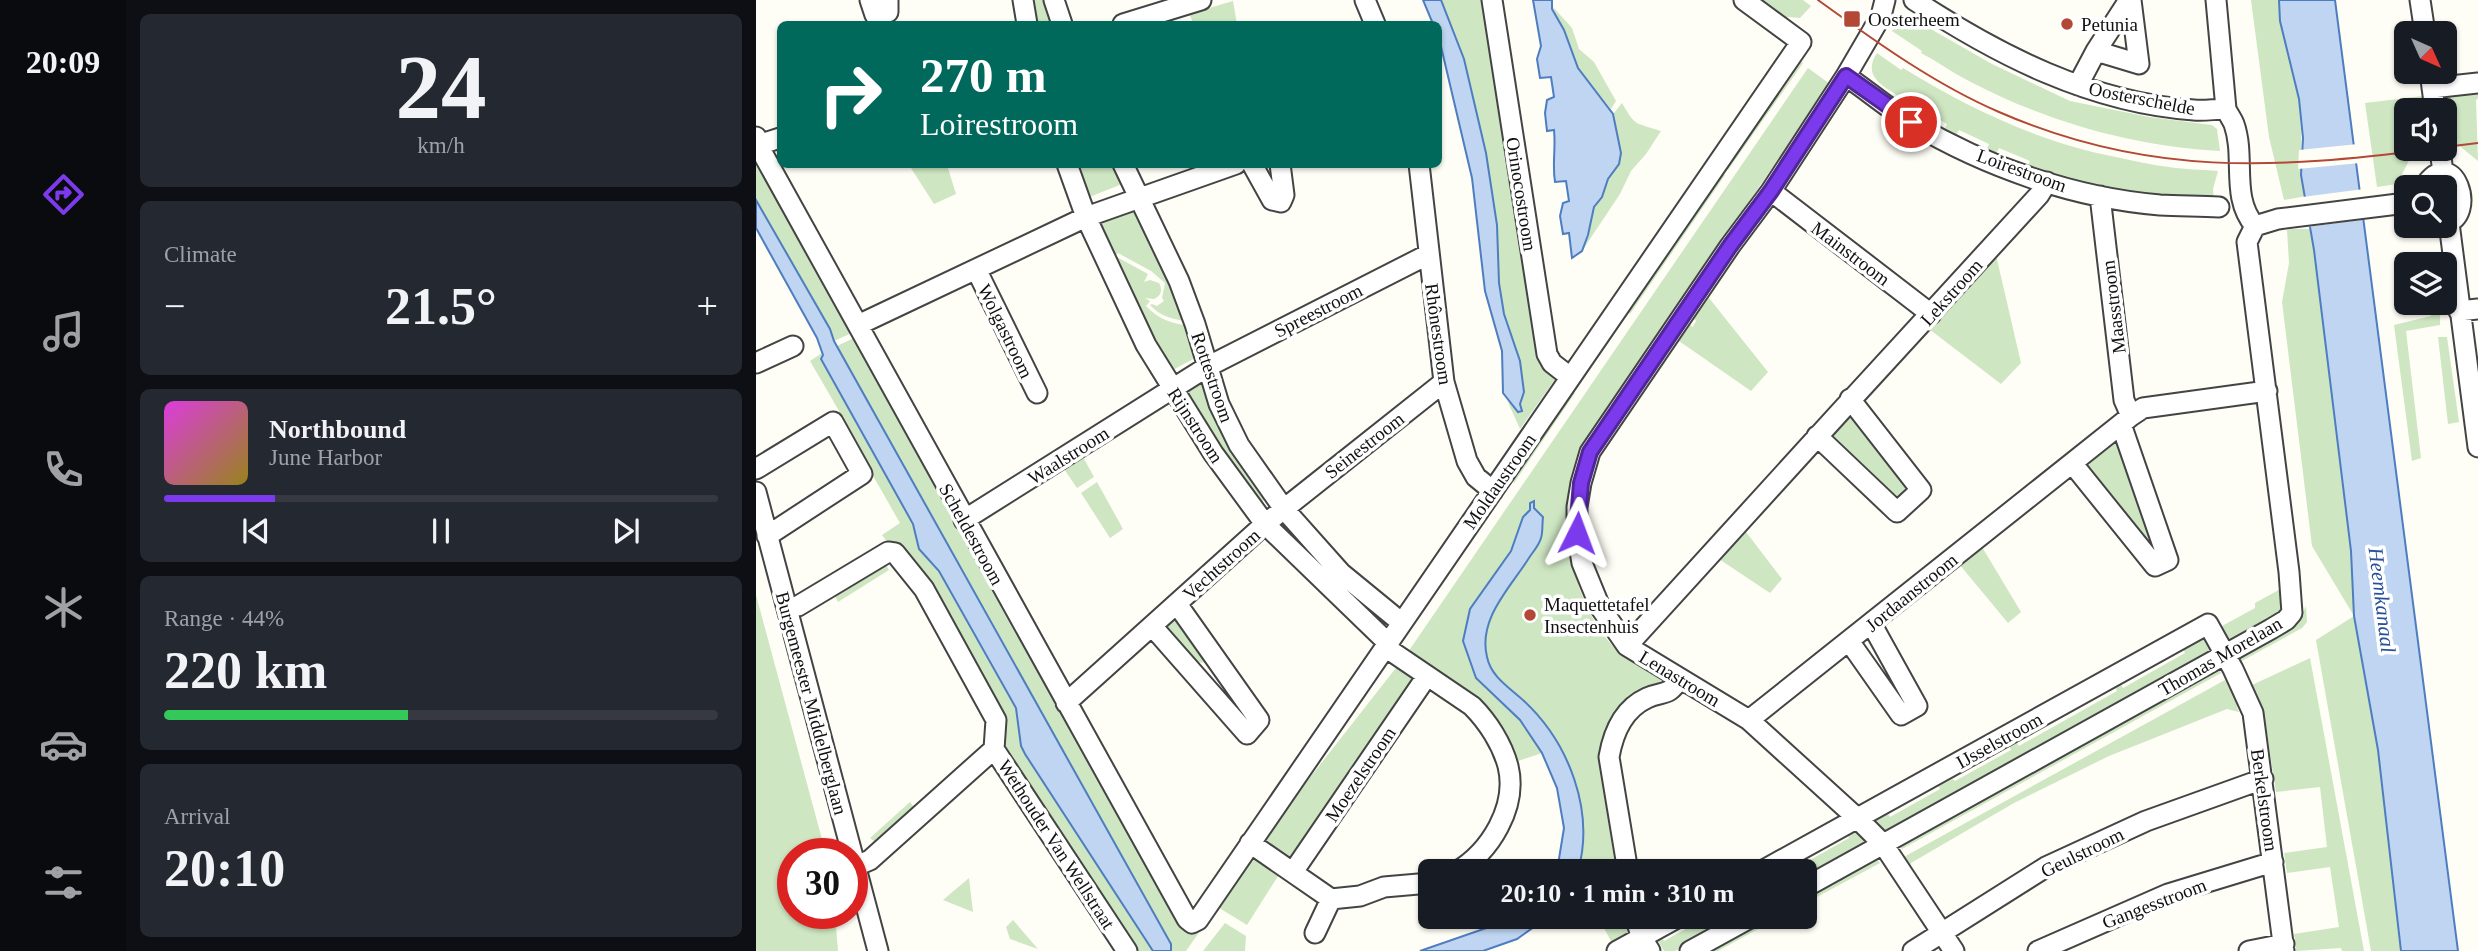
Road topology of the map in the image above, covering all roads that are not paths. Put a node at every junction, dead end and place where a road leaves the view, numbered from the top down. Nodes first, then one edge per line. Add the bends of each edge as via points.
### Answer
1 (870, 0) edge
2 (888, 0) edge
3 (1023, 0) edge
4 (1054, 0) edge
5 (1201, 0) edge
6 (1365, 0) edge
7 (1492, 0) edge
8 (1744, 0) edge
9 (1885, 0) edge
10 (1913, 0) edge
11 (2130, 0) edge
12 (2216, 0) edge
13 (2420, 0) edge
14 (1026, 21) edge
15 (1061, 21) edge
16 (1133, 21) edge
17 (1374, 21) edge
18 (2423, 21) edge
19 (2096, 51) junction
20 (1846, 76) junction
21 (2457, 82) edge
22 (2478, 83) edge
23 (2078, 85) junction
24 (2226, 109) junction
25 (777, 138) edge
26 (757, 141) edge
27 (2442, 161) edge
28 (1068, 168) edge
29 (1125, 168) edge
30 (1225, 168) edge
31 (1254, 168) edge
32 (1281, 168) edge
33 (1419, 168) edge
34 (2443, 173) junction
35 (2438, 175) edge
36 (2047, 182) junction
37 (1771, 191) junction
38 (2474, 195) edge
39 (2100, 196) junction
40 (1140, 198) junction
41 (2394, 204) edge
42 (2219, 206) dead end
43 (1086, 217) junction
44 (2457, 218) edge
45 (2255, 226) junction
46 (2451, 238) edge
47 (1429, 254) junction
48 (976, 269) junction
49 (2469, 310) edge
50 (1931, 314) junction
51 (858, 325) junction
52 (793, 346) dead end
53 (756, 363) edge
54 (1207, 367) junction
55 (1570, 377) junction
56 (1444, 382) junction
57 (1171, 389) junction
58 (2267, 391) junction
59 (1037, 393) dead end
60 (1850, 399) junction
61 (2126, 420) junction
62 (1817, 436) junction
63 (2478, 447) edge
64 (2072, 463) junction
65 (756, 469) edge
66 (1493, 491) junction
67 (756, 492) edge
68 (1284, 509) junction
69 (964, 520) junction
70 (1265, 524) junction
71 (767, 536) junction
72 (1177, 604) junction
73 (787, 608) junction
74 (1402, 623) junction
75 (1871, 623) junction
76 (1152, 626) junction
77 (1849, 641) junction
78 (1386, 645) junction
79 (1627, 646) junction
80 (2225, 654) junction
81 (1221, 666) junction
82 (1190, 670) junction
83 (1427, 676) junction
84 (1679, 679) junction
85 (1066, 703) junction
86 (1749, 720) junction
87 (994, 749) junction
88 (2263, 779) junction
89 (1857, 818) junction
90 (849, 838) edge
91 (1250, 843) junction
92 (1883, 844) junction
93 (1474, 859) edge
94 (1626, 859) edge
95 (1783, 859) edge
96 (868, 861) edge
97 (2273, 862) junction
98 (1293, 872) junction
99 (1817, 881) edge
100 (1418, 884) edge
101 (1331, 899) junction
102 (868, 912) edge
103 (1198, 920) joint
104 (1664, 929) edge
105 (1730, 929) edge
106 (1943, 932) junction
107 (1315, 933) dead end
108 (1646, 944) edge
109 (2284, 947) edge
110 (878, 951) edge
111 (1127, 951) edge
112 (1617, 951) edge
113 (1690, 951) edge
114 (1913, 951) edge
115 (1954, 951) edge
116 (2038, 951) edge
117 (2249, 951) edge

1 - 2 street via 875,15 888,12
3 - 14 street
4 - 15 street
5 - 16 street
6 - 17 street
7 - 55 street, Orinocostroom via 1547,354
8 - 55 street, Moldaustroom via 1801,42
9 - 20 street, Lenastroom via 1881,16
10 - 23 street, Oosterschelde via 1973,38
11 - 19 street
11 - 19 street via 2139,64
12 - 24 street
13 - 18 street
19 - 23 street
20 - 36 street, Loirestroom via 1911,122 1997,164
20 - 37 street, Lenastroom
21 - 22 street
23 - 24 street, Oosterschelde via 2162,106
24 - 45 street via 2234,124 2244,211
25 - 26 street
26 - 51 street, Scheldestroom
27 - 34 street
28 - 43 street, Rijnstroom
29 - 40 street, Rottestroom
30 - 40 street, Wolgastroom
31 - 32 street via 1272,200 1281,202
33 - 47 street, Rhônestroom
34 - 35 street
34 - 38 street via 2455,175
36 - 39 street, Loirestroom
36 - 50 street, Lekstroom
37 - 50 street, Mainstroom
37 - 79 street, Lenastroom via 1590,452 1577,507 1582,563 1600,607
38 - 44 street
39 - 42 street, Loirestroom via 2158,205
39 - 61 street, Maasstroom
40 - 43 street, Wolgastroom
40 - 54 street, Rottestroom via 1179,281
41 - 45 street via 2269,220
43 - 48 street, Wolgastroom
43 - 57 street, Rijnstroom
45 - 58 street, Thomas Morelaan via 2247,242
46 - 49 street
47 - 54 street, Spreestroom
47 - 56 street, Rhônestroom
48 - 51 street, Wolgastroom
48 - 59 street, Wolgastroom
49 - 63 street
50 - 60 street, Lekstroom
51 - 69 street, Scheldestroom
52 - 53 street
54 - 57 street, Spreestroom
54 - 68 street, Rottestroom via 1239,445
55 - 66 street, Moldaustroom
56 - 66 street, Rhônestroom via 1467,461 1476,477
56 - 68 street, Seinestroom
57 - 69 street, Waalstroom
57 - 70 street, Rijnstroom
58 - 61 street, Jordaanstroom via 2143,408
58 - 80 street, Thomas Morelaan via 2292,613
60 - 62 street, Lekstroom
60 - 62 street via 1921,489 1897,512
61 - 64 street, Jordaanstroom
61 - 64 street via 2168,560 2155,566
62 - 79 street, Lekstroom
64 - 75 street, Jordaanstroom
65 - 71 street via 833,422 862,474
66 - 74 street, Moldaustroom
67 - 71 street, Burgemeester Middelberglaan
68 - 70 street, Seinestroom
68 - 74 street, Rottestroom via 1341,572
69 - 85 street, Scheldestroom
70 - 72 street, Vechtstroom
70 - 78 street, Rijnstroom
71 - 73 street, Burgemeester Middelberglaan
72 - 76 street, Vechtstroom
72 - 81 street, Vechtstroom
73 - 87 street via 798,606 888,552 894,553 923,589 990,708 996,720
73 - 90 street, Burgemeester Middelberglaan
74 - 78 street, Moldaustroom
75 - 77 street, Jordaanstroom
75 - 77 street via 1917,706 1901,715
76 - 82 street, Vechtstroom
76 - 85 street, Vechtstroom
77 - 86 street, Jordaanstroom
78 - 83 street
78 - 91 street, Moldaustroom
79 - 84 street, Lenastroom
80 - 88 street, Berkelstroom via 2253,713
80 - 89 street, IJsselstroom via 2208,624
80 - 92 street, Thomas Morelaan
81 - 82 street
81 - 82 street, Vechtstroom via 1259,720 1247,734
83 - 93 street via 1480,714 1508,768 1505,807 1494,835
83 - 98 street, Moezelstroom
84 - 86 street, Lenastroom
84 - 94 street via 1669,692 1646,698 1631,710 1612,739 1609,757
85 - 103 street, Scheldestroom via 1187,919 1192,923
86 - 89 street, Lenastroom
87 - 96 street, Wethouder Van Wellstraat
87 - 111 street, Wethouder Van Wellstraat
88 - 97 street, Berkelstroom
88 - 106 street, Geulstroom via 2146,821 2059,862
89 - 92 street, Lenastroom
89 - 95 street, IJsselstroom
91 - 98 street
91 - 103 street, Moldaustroom
92 - 99 street, Thomas Morelaan
92 - 106 street, Lenastroom
97 - 109 street, Berkelstroom
97 - 116 street, Gangesstroom via 2168,894
98 - 101 street
100 - 101 street
101 - 107 street
102 - 110 street, Burgemeester Middelberglaan
104 - 108 street
105 - 113 street
106 - 114 street, Geulstroom
106 - 115 street, Lenastroom
108 - 112 street
109 - 117 street

